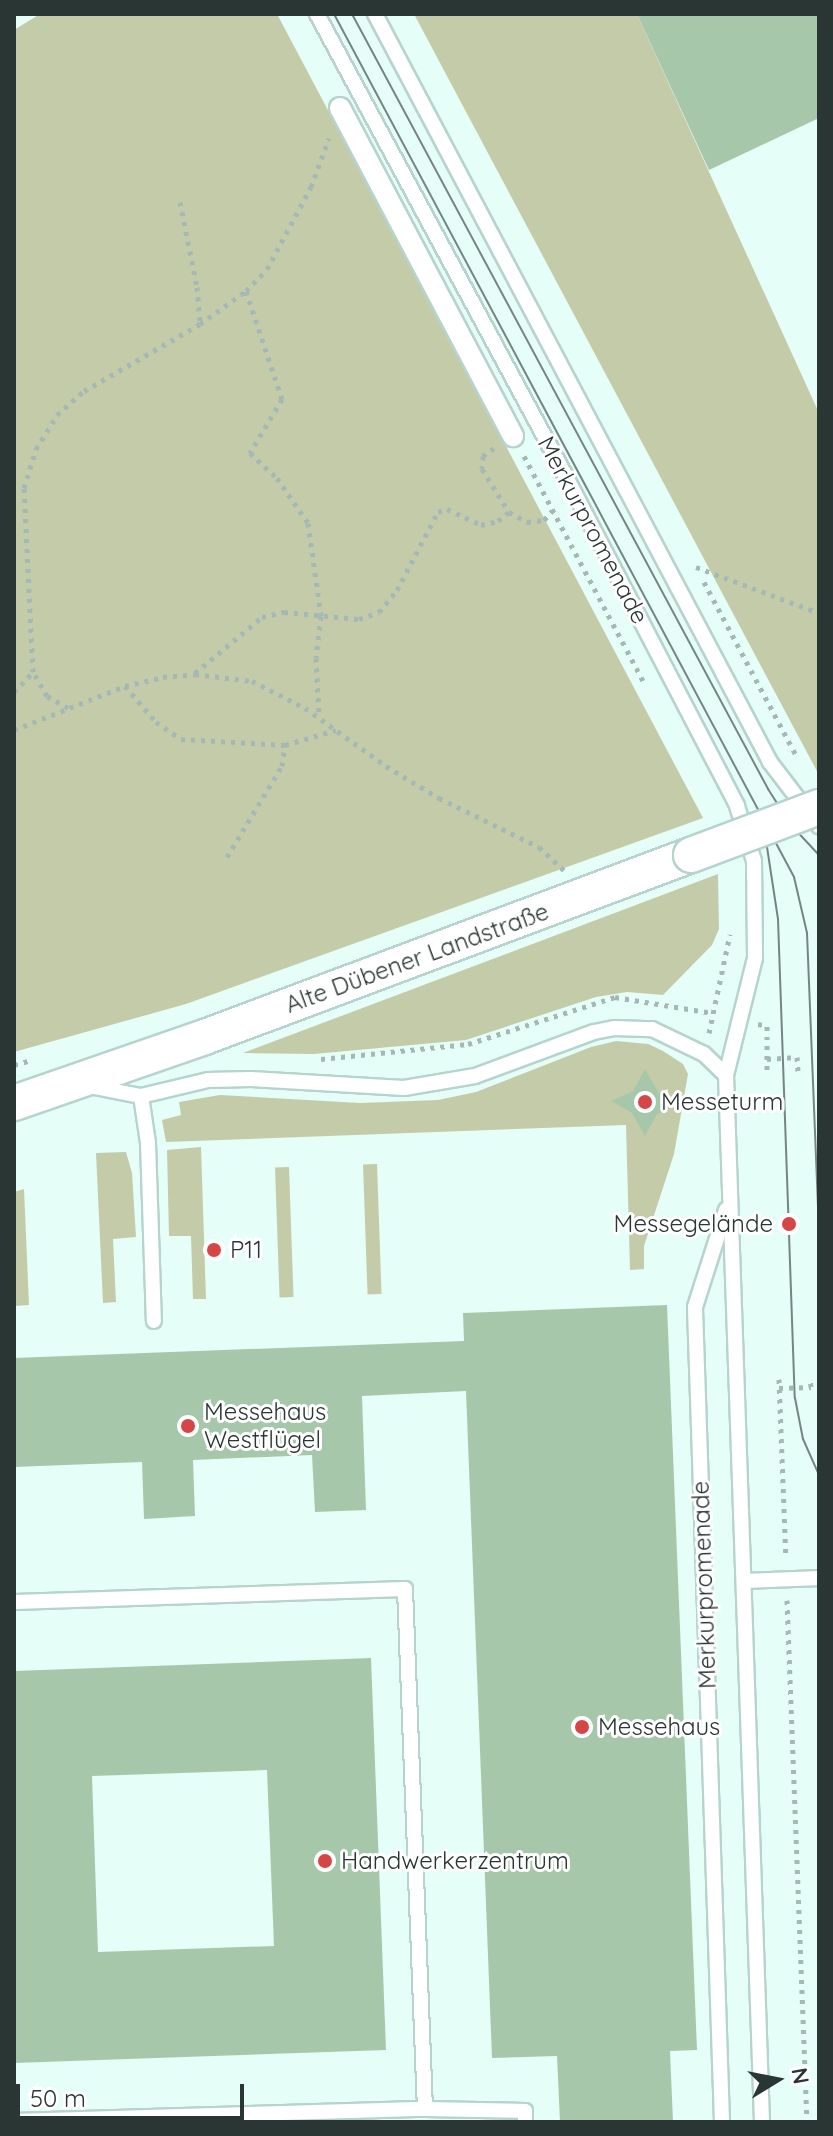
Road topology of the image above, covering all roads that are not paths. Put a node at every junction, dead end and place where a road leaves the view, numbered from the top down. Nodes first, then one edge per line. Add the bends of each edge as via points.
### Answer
1 (317, 14) edge
2 (375, 14) edge
3 (340, 108) road end
4 (513, 436) road end
5 (819, 807) edge
6 (819, 826) edge
7 (726, 1075) junction
8 (73, 1083) junction
9 (141, 1096) junction
10 (14, 1103) edge
11 (730, 1198) junction
12 (154, 1321) dead end
13 (819, 1578) edge
14 (745, 1581) junction
15 (14, 1602) edge
16 (425, 2109) junction
17 (14, 2121) edge
18 (525, 2122) edge
19 (722, 2122) edge
20 (762, 2122) edge

1 - 7 lane, Merkurpromenade via 737,806 754,861 755,958
2 - 6 lane, Merkurpromenade via 770,762
3 - 4 street, Merkurpromenade
5 - 8 street, Alte Dübener Landstraße, bridge
7 - 9 lane via 704,1054 652,1029 614,1028 475,1076 404,1088 208,1080
7 - 11 lane, Merkurpromenade
8 - 9 lane
8 - 10 street, Alte Dübener Landstraße
9 - 12 lane via 148,1143
11 - 14 lane, Merkurpromenade
11 - 19 lane, Merkurpromenade via 695,1307
13 - 14 lane, Merkurpromenade
14 - 20 lane, Merkurpromenade
15 - 16 lane via 405,1589
16 - 17 lane
16 - 18 lane via 525,2111

